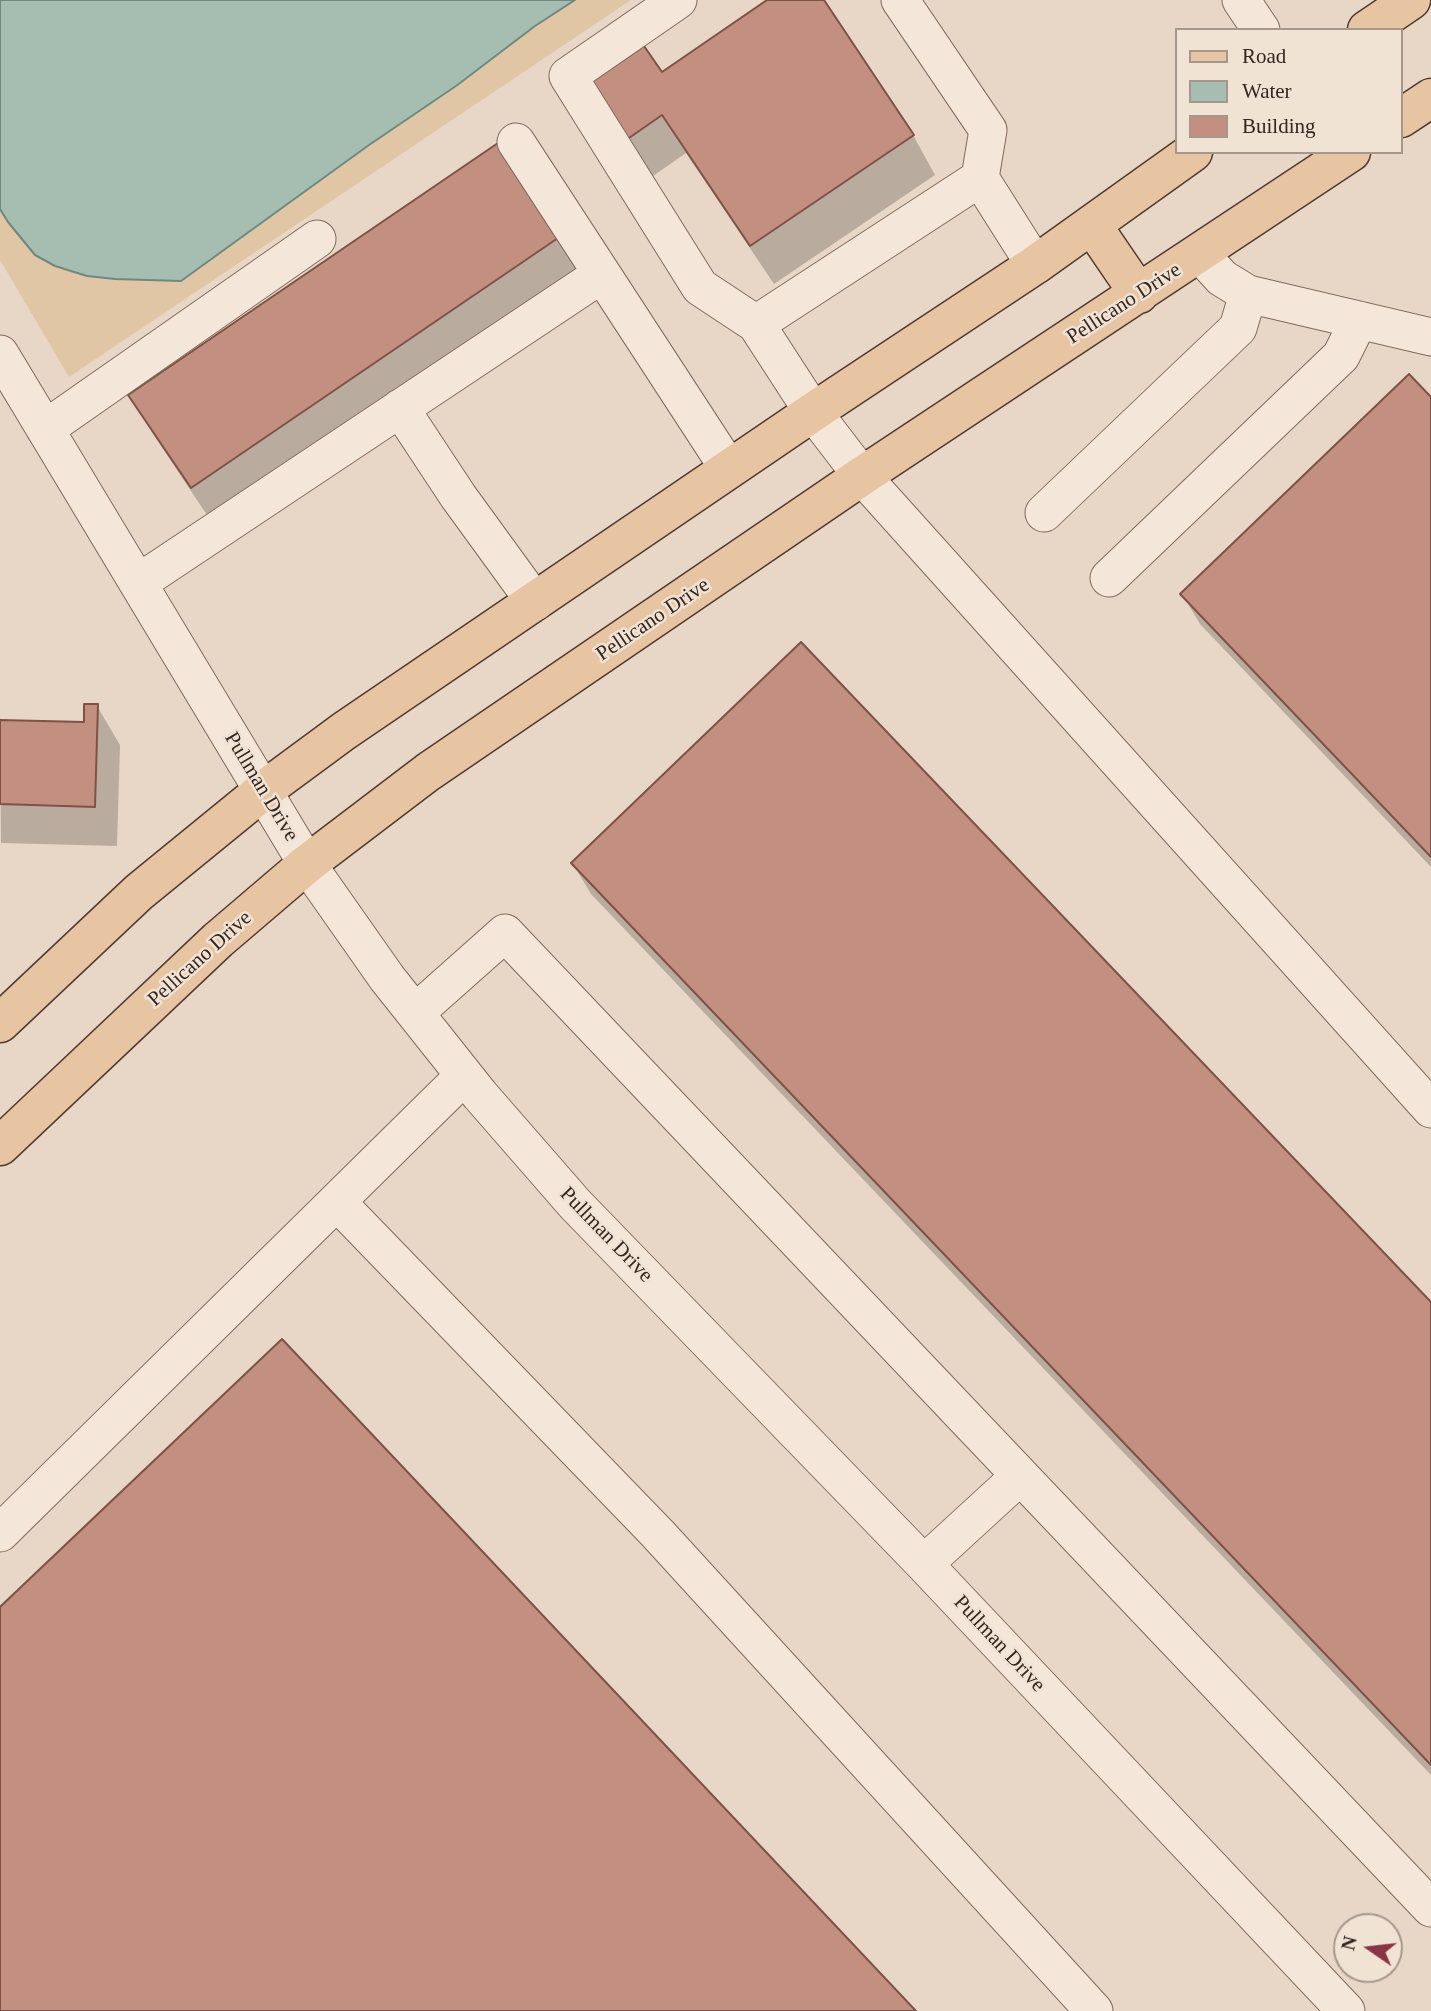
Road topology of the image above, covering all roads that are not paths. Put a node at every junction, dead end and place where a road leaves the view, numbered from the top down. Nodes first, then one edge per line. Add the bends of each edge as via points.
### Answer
1 (678, 0) edge
2 (900, 0) edge
3 (1241, 0) edge
4 (1411, 0) edge
5 (1260, 28) edge
6 (1370, 28) edge
7 (1431, 98) edge
8 (1403, 117) edge
9 (516, 142) dead end
10 (1190, 154) edge
11 (1348, 154) edge
12 (981, 178) junction
13 (1092, 225) junction
14 (317, 239) dead end
15 (1200, 254) junction
16 (1034, 265) junction
17 (602, 274) junction
18 (1139, 294) junction
19 (1248, 294) junction
20 (1359, 320) junction
21 (756, 324) junction
22 (1431, 337) edge
23 (0, 354) edge
24 (400, 408) junction
25 (813, 412) junction
26 (45, 429) junction
27 (729, 469) junction
28 (862, 477) junction
29 (1044, 513) dead end
30 (1109, 578) dead end
31 (138, 583) junction
32 (535, 602) junction
33 (264, 790) junction
34 (307, 864) junction
35 (415, 1013) junction
36 (0, 1023) edge
37 (464, 1076) junction
38 (1431, 1109) edge
39 (0, 1146) edge
40 (337, 1202) junction
41 (1020, 1476) junction
42 (0, 1532) edge
43 (924, 1564) junction
44 (1431, 1908) edge
45 (1094, 2011) edge
46 (1346, 2011) edge

1 - 21 street via 568,76 700,287
2 - 12 street via 988,131
3 - 5 street
4 - 6 main road
7 - 8 main road
9 - 17 street
10 - 13 main road
11 - 15 main road, Pellicano Drive
12 - 16 street
12 - 21 street
13 - 16 main road
13 - 18 main road
14 - 26 street
15 - 18 main road, Pellicano Drive
15 - 19 street via 1222,278
16 - 25 main road
17 - 24 street
17 - 27 street
18 - 28 main road, Pellicano Drive
19 - 20 street
19 - 29 street via 1238,328
20 - 22 street
20 - 30 street via 1340,356
21 - 25 street
23 - 26 street, Pullman Drive
24 - 31 street
24 - 32 street
25 - 27 main road
25 - 28 street
26 - 31 street, Pullman Drive
27 - 32 main road
28 - 34 main road, Pellicano Drive via 428,772
28 - 38 street
31 - 33 street, Pullman Drive
32 - 33 main road
33 - 34 street, Pullman Drive
33 - 36 main road via 139,891
34 - 35 street, Pullman Drive
34 - 39 main road, Pellicano Drive via 218,940
35 - 37 street, Pullman Drive
35 - 41 street via 505,933
37 - 40 street
37 - 43 street, Pullman Drive via 575,1204
40 - 42 street
40 - 45 street via 658,1534
41 - 43 street
41 - 44 street
43 - 46 street, Pullman Drive

